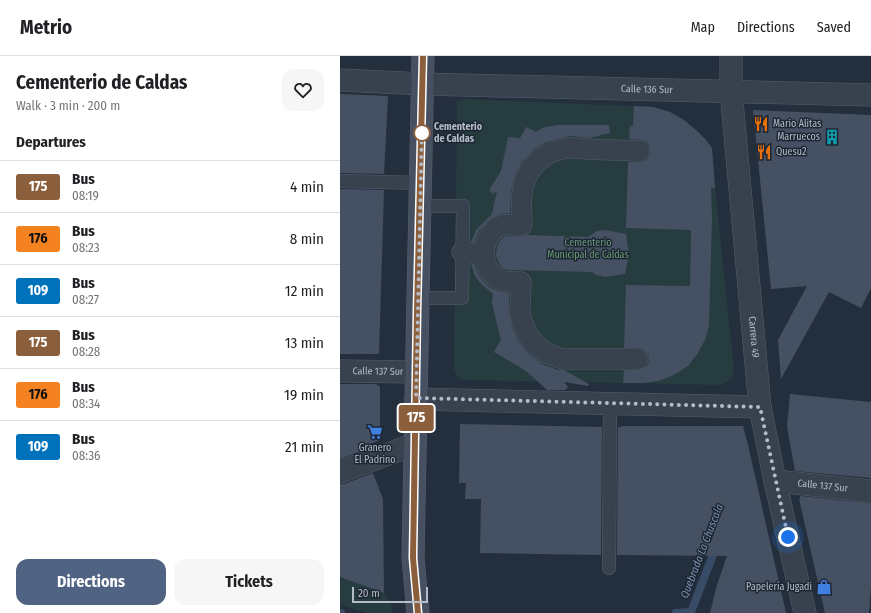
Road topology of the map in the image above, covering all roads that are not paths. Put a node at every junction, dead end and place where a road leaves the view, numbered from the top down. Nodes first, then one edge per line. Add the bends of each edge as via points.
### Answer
1 (423, 56) edge
2 (731, 56) edge
3 (340, 65) edge
4 (340, 80) edge
5 (423, 84) junction
6 (731, 91) junction
7 (871, 95) edge
8 (639, 151) dead end
9 (340, 181) edge
10 (421, 183) junction
11 (420, 206) junction
12 (473, 253) junction
13 (418, 298) junction
14 (638, 359) dead end
15 (340, 372) edge
16 (416, 372) junction
17 (416, 398) junction
18 (610, 403) junction
19 (760, 407) junction
20 (415, 444) junction
21 (340, 472) edge
22 (776, 481) junction
23 (871, 491) edge
24 (609, 568) dead end
25 (418, 609) edge
26 (805, 613) edge

1 - 5 main road
2 - 6 street, Carrera 49
3 - 5 street, Calle 136 Sur via 391,68
4 - 5 street, Calle 136 Sur
5 - 6 street, Calle 136 Sur
5 - 10 main road
6 - 7 street, Calle 136 Sur
6 - 19 street, Carrera 49
8 - 12 street via 564,148 551,152 539,160 525,181 522,194 522,225 504,225 495,230 485,244
9 - 10 lane
10 - 11 main road
11 - 12 lane via 463,206
11 - 13 main road
12 - 13 lane via 462,298
12 - 14 street via 485,262 497,278 521,282 522,322 529,337 546,353 562,359
13 - 16 main road
15 - 16 street, Calle 137 Sur
16 - 17 main road
17 - 18 street
17 - 20 main road
18 - 19 street
18 - 24 lane
19 - 22 street, Carrera 49
20 - 21 street
20 - 25 main road via 413,558
22 - 23 street, Calle 137 Sur
22 - 26 street, Carrera 49

